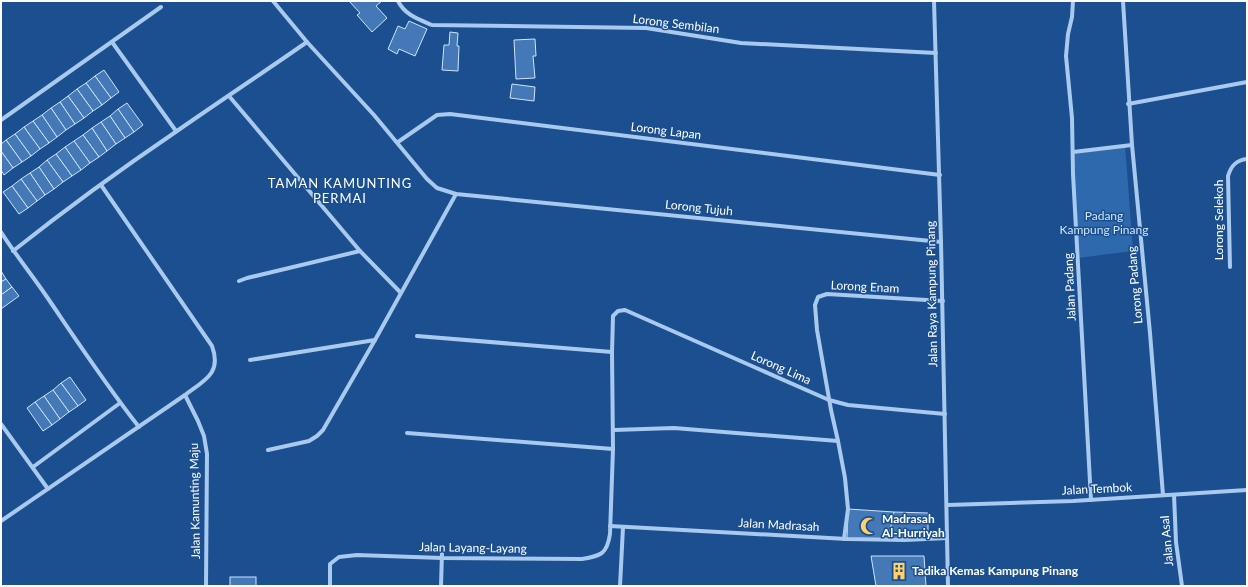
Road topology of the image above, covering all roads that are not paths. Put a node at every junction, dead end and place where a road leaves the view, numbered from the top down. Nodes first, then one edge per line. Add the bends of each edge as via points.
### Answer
1 (273, 1) edge
2 (398, 1) edge
3 (934, 1) edge
4 (1072, 1) edge
5 (1123, 1) edge
6 (162, 7) dead end
7 (112, 42) junction
8 (307, 42) junction
9 (936, 53) junction
10 (1247, 82) edge
11 (229, 96) junction
12 (1128, 104) junction
13 (1, 120) edge
14 (176, 131) junction
15 (398, 142) junction
16 (1132, 145) junction
17 (1073, 152) junction
18 (1247, 159) edge
19 (940, 175) junction
20 (101, 185) junction
21 (456, 194) junction
22 (1, 232) edge
23 (941, 242) junction
24 (13, 251) junction
25 (360, 251) junction
26 (1230, 267) dead end
27 (239, 281) dead end
28 (400, 292) junction
29 (943, 301) junction
30 (417, 336) dead end
31 (375, 340) junction
32 (612, 352) junction
33 (250, 360) dead end
34 (185, 395) junction
35 (829, 400) junction
36 (120, 403) junction
37 (945, 414) junction
38 (1, 424) edge
39 (139, 427) junction
40 (614, 430) junction
41 (407, 433) dead end
42 (838, 441) junction
43 (614, 449) junction
44 (268, 450) dead end
45 (33, 467) junction
46 (48, 489) junction
47 (1247, 490) edge
48 (1163, 495) junction
49 (1174, 495) junction
50 (1091, 500) junction
51 (948, 506) junction
52 (1, 521) edge
53 (610, 526) junction
54 (623, 527) junction
55 (947, 538) junction
56 (844, 539) junction
57 (442, 552) dead end
58 (442, 558) junction
59 (206, 586) edge
60 (330, 586) edge
61 (441, 586) edge
62 (620, 586) edge
63 (948, 586) edge
64 (1182, 586) edge

1 - 8 street, Lorong Tujuh
2 - 9 street, Lorong Sembilan via 402,9 409,14 432,25 646,28 741,42
3 - 9 street, Jalan Raya Kampung Pinang
4 - 17 street, Jalan Padang via 1066,56
5 - 12 street, Lorong Padang
6 - 7 street
7 - 13 street
7 - 14 street
8 - 11 street
8 - 15 street, Lorong Tujuh
9 - 19 street, Jalan Raya Kampung Pinang
10 - 12 street
11 - 14 street
11 - 25 street
12 - 16 street, Lorong Padang
14 - 20 street
15 - 19 street, Lorong Lapan via 437,115 450,114
15 - 21 street, Lorong Tujuh via 427,180 437,188
16 - 17 street
16 - 48 street, Lorong Padang
17 - 50 street, Jalan Padang
18 - 26 street, Lorong Selekoh via 1233,165 1228,176
19 - 23 street, Jalan Raya Kampung Pinang
20 - 24 street
20 - 34 street via 212,346 215,355 214,367 209,377
21 - 23 street, Lorong Tujuh
21 - 28 street
22 - 24 street
23 - 29 street, Jalan Raya Kampung Pinang
24 - 36 street via 41,287
25 - 27 street
25 - 28 street
28 - 31 street
29 - 35 street, Lorong Enam via 826,294 818,296 817,330
29 - 37 street, Jalan Raya Kampung Pinang
30 - 32 street
31 - 33 street
31 - 44 street via 323,430 309,440
32 - 35 street, Lorong Lima via 613,316 618,310 624,310
32 - 40 street
34 - 39 street
34 - 59 street, Jalan Kamunting Maju via 204,436 207,454
35 - 37 street, Lorong Lima via 848,405
35 - 42 street
36 - 39 street
36 - 45 street
37 - 51 street, Jalan Raya Kampung Pinang
38 - 45 street
39 - 46 street
40 - 42 street via 674,428
40 - 43 street
41 - 43 street
42 - 56 street via 848,509
43 - 53 street
45 - 46 street
46 - 52 street
47 - 49 street, Jalan Tembok
48 - 49 street, Jalan Tembok
48 - 50 street, Jalan Tembok
49 - 64 street, Jalan Asal via 1176,542
50 - 51 street, Jalan Tembok
51 - 55 street, Jalan Raya Kampung Pinang
53 - 54 street, Jalan Madrasah
53 - 58 street, Jalan Layang-Layang via 608,544 604,552 597,557
54 - 56 street, Jalan Madrasah
54 - 62 street
55 - 56 street, Jalan Madrasah
55 - 63 street, Jalan Raya Kampung Pinang
57 - 58 street
58 - 60 street, Jalan Layang-Layang via 357,555 339,557 330,564
58 - 61 street

